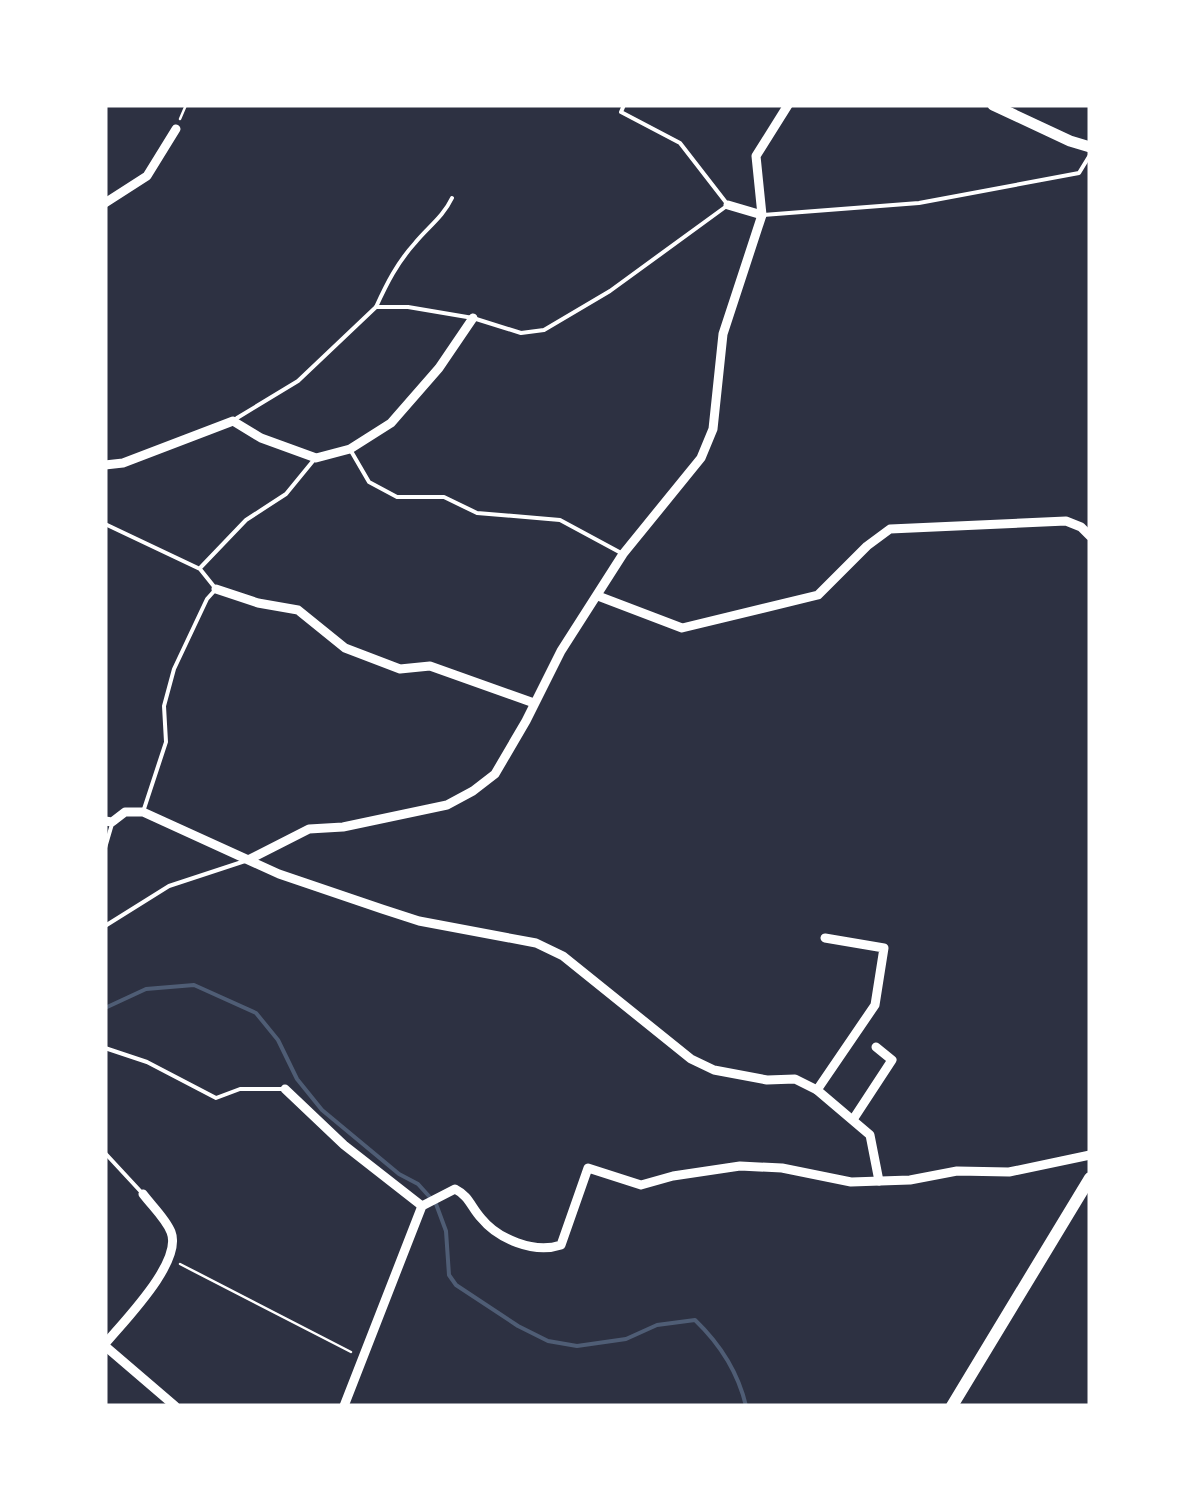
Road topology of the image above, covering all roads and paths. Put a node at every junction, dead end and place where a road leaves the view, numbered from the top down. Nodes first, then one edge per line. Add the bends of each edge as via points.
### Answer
1 (186, 105) edge
2 (624, 105) edge
3 (788, 105) edge
4 (992, 105) edge
5 (176, 129) joint
6 (1090, 147) edge
7 (1090, 155) edge
8 (452, 198) dead end
9 (105, 203) edge
10 (728, 205) junction
11 (762, 214) junction
12 (376, 307) junction
13 (473, 318) junction
14 (233, 421) junction
15 (350, 449) junction
16 (316, 458) junction
17 (105, 464) edge
18 (105, 524) edge
19 (1090, 536) edge
20 (622, 554) junction
21 (200, 568) junction
22 (216, 589) junction
23 (598, 596) junction
24 (534, 702) junction
25 (144, 812) junction
26 (109, 822) edge
27 (105, 848) edge
28 (250, 859) junction
29 (105, 926) edge
30 (825, 938) dead end
31 (876, 1047) dead end
32 (105, 1048) edge
33 (285, 1089) joint
34 (817, 1090) junction
35 (854, 1118) junction
36 (105, 1153) edge
37 (1090, 1155) edge
38 (1090, 1178) edge
39 (880, 1181) junction
40 (143, 1194) joint
41 (422, 1206) junction
42 (170, 1259) junction
43 (105, 1344) edge
44 (362, 1358) junction
45 (175, 1406) edge
46 (344, 1406) edge
47 (952, 1406) edge

1 - 5 path
2 - 10 lane via 621,112 680,144
3 - 11 street via 756,156
4 - 6 street
5 - 9 street via 147,176
7 - 11 lane via 1079,173 919,203
8 - 12 lane via 394,269
10 - 11 street
10 - 13 lane via 544,330 520,333
11 - 20 street via 723,334 713,429 701,458
12 - 13 lane
12 - 14 lane via 298,382
13 - 15 street via 391,423
14 - 16 street
14 - 17 street
15 - 16 street
15 - 20 lane via 370,482 396,497 444,497 477,514 560,520
16 - 21 lane via 286,494 246,520
18 - 21 lane
19 - 23 street via 1066,521 890,530 818,595 682,628
20 - 23 street
21 - 22 lane
22 - 24 street via 298,610 345,648 400,669 430,666
22 - 25 lane via 174,669 164,706 166,742
23 - 24 street
24 - 28 street via 495,774 473,792 447,805 309,829
25 - 26 street via 125,812
25 - 28 street
26 - 27 lane
28 - 29 lane via 169,886
28 - 34 street via 419,921 536,943 563,956 691,1059 714,1070 795,1079
30 - 34 street via 884,948 875,1005
31 - 35 street via 892,1060
32 - 33 lane via 216,1098 240,1089
33 - 41 street
34 - 35 street
35 - 39 street via 870,1135
36 - 40 lane
37 - 39 street via 1009,1172
38 - 47 main road
39 - 41 street via 740,1166 641,1186 588,1168 555,1248 511,1240 455,1189
40 - 42 street via 171,1229
41 - 44 street
42 - 43 street
42 - 44 path
43 - 45 street
44 - 46 street

